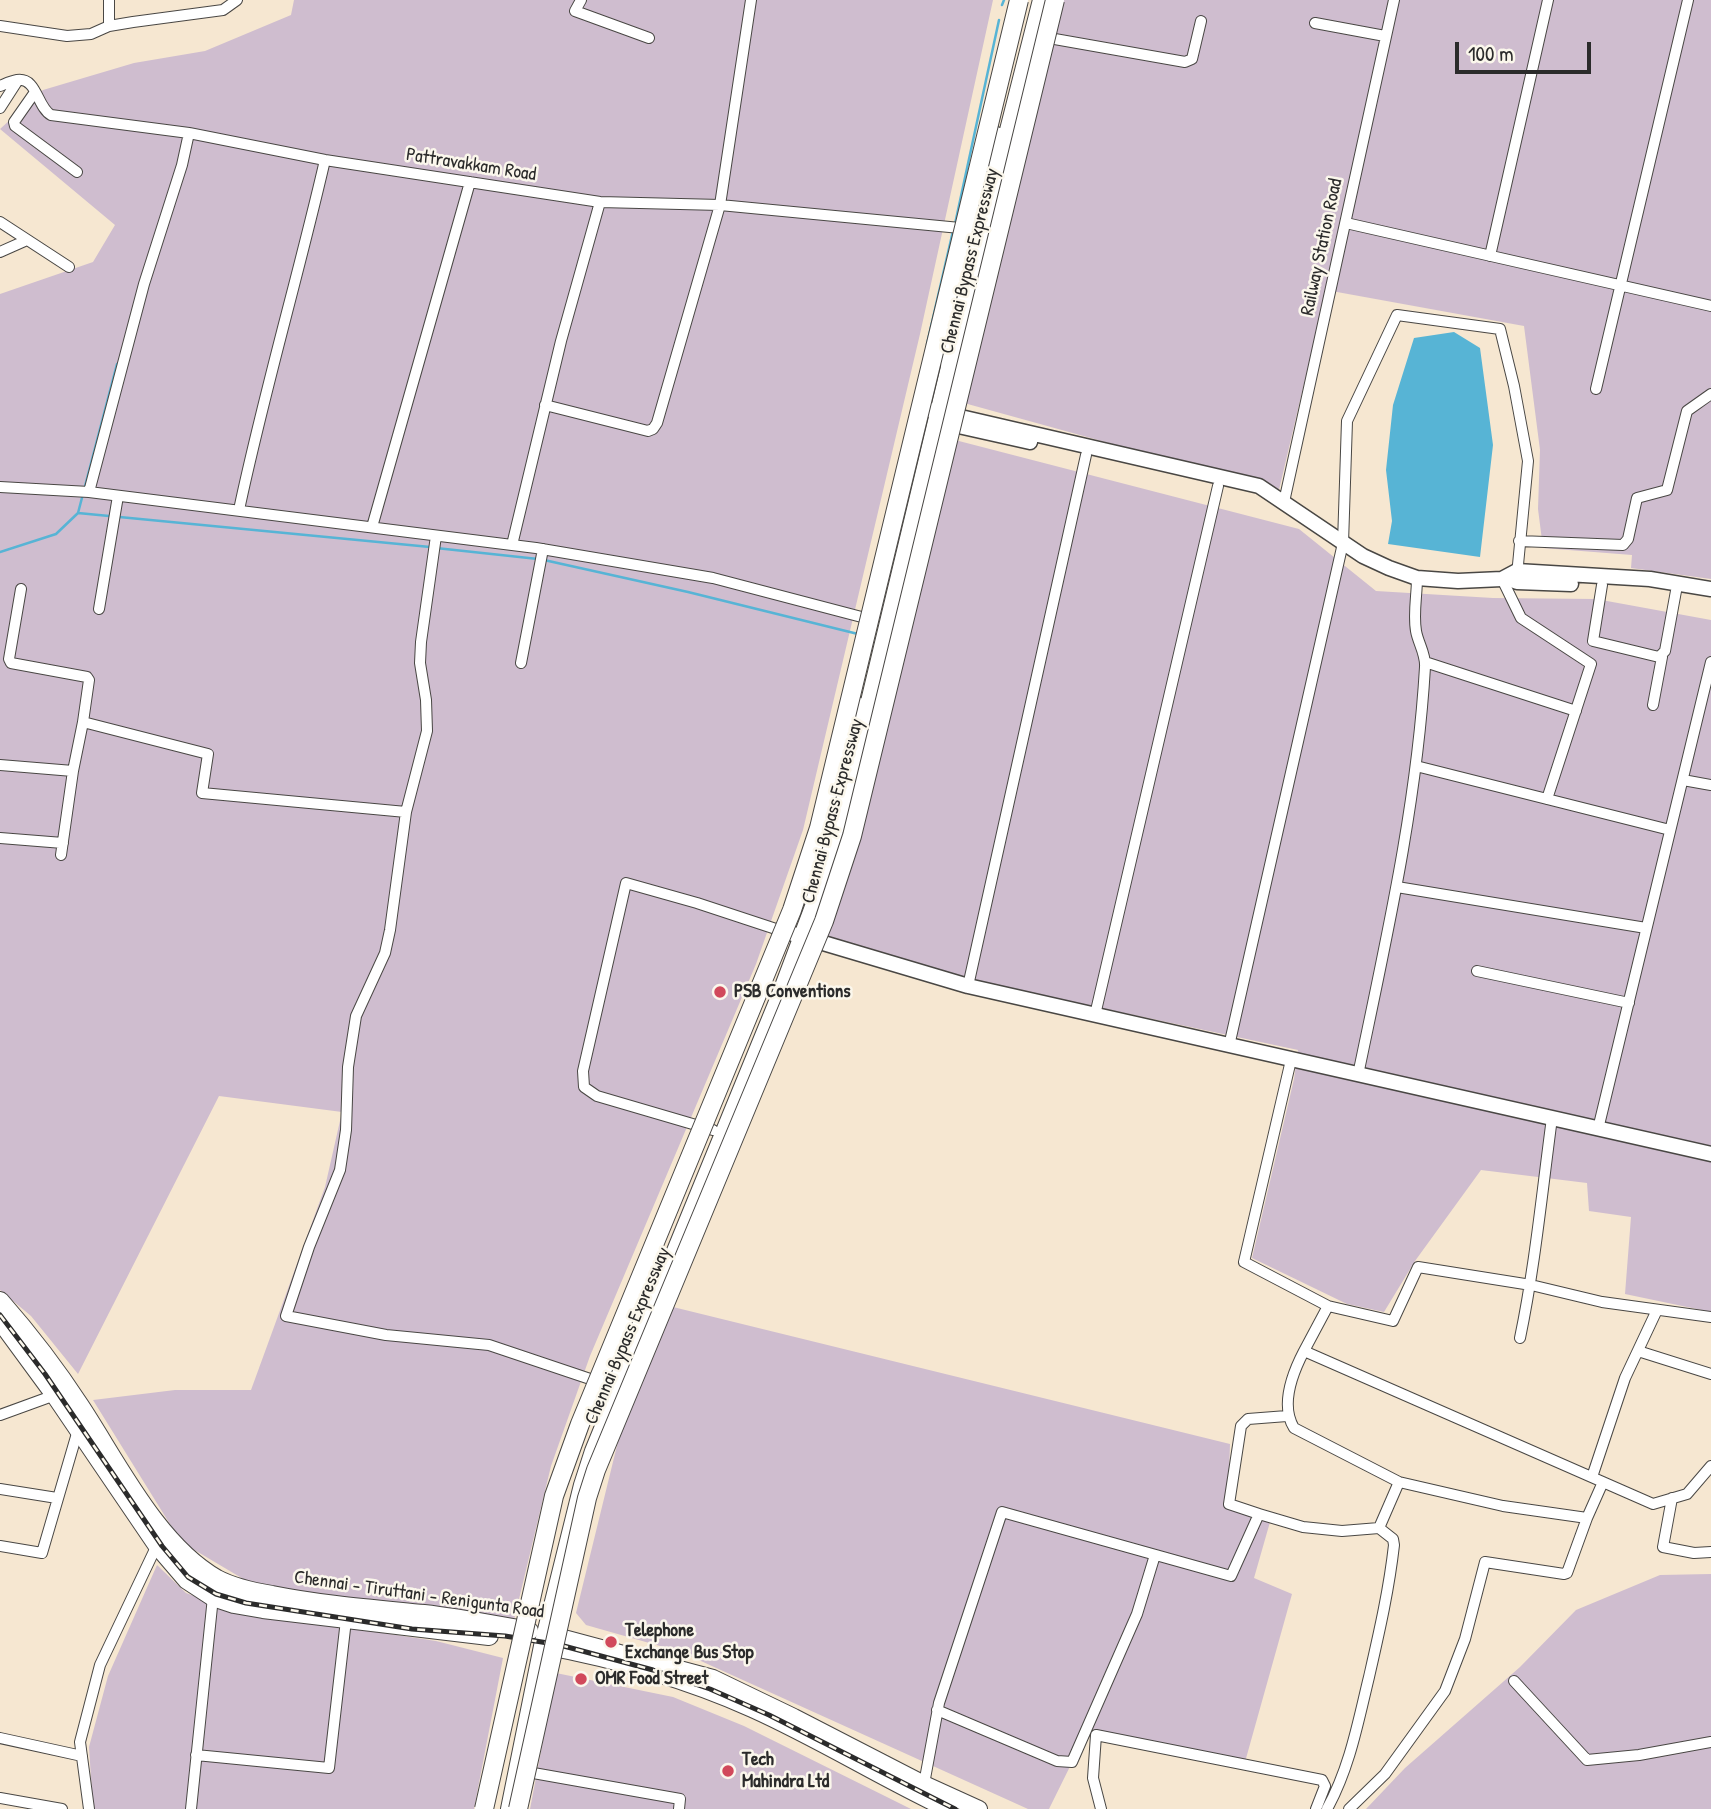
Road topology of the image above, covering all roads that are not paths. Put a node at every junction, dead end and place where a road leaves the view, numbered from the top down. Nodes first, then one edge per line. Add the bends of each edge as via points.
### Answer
1 (109, 0) edge
2 (237, 0) edge
3 (581, 0) edge
4 (751, 0) edge
5 (1017, 0) edge
6 (1031, 0) edge
7 (1042, 0) edge
8 (1057, 0) edge
9 (1394, 0) edge
10 (1548, 0) edge
11 (1688, 0) edge
12 (1201, 21) dead end
13 (1315, 23) dead end
14 (0, 26) edge
15 (109, 26) junction
16 (1385, 37) junction
17 (649, 38) dead end
18 (1049, 38) junction
19 (18, 80) junction
20 (0, 86) edge
21 (35, 92) junction
22 (0, 108) edge
23 (189, 134) junction
24 (326, 160) junction
25 (77, 172) dead end
26 (470, 182) junction
27 (600, 202) junction
28 (720, 205) junction
29 (0, 222) edge
30 (1346, 223) junction
31 (955, 227) junction
32 (27, 240) junction
33 (0, 252) edge
34 (1490, 256) junction
35 (69, 267) dead end
36 (1620, 286) junction
37 (1711, 306) edge
38 (944, 360) junction
39 (1597, 389) dead end
40 (1711, 394) edge
41 (545, 405) junction
42 (932, 415) junction
43 (1086, 455) junction
44 (1218, 486) junction
45 (0, 487) edge
46 (89, 492) junction
47 (1270, 493) junction
48 (118, 496) junction
49 (1284, 502) junction
50 (239, 510) junction
51 (372, 527) junction
52 (1519, 541) junction
53 (1343, 543) junction
54 (435, 544) junction
55 (512, 545) junction
56 (543, 549) junction
57 (1417, 578) junction
58 (1510, 578) junction
59 (1602, 585) junction
60 (21, 589) dead end
61 (1711, 589) edge
62 (1676, 591) junction
63 (1711, 598) edge
64 (99, 609) dead end
65 (872, 620) junction
66 (1662, 657) junction
67 (1425, 662) junction
68 (1711, 662) edge
69 (521, 663) dead end
70 (1653, 705) dead end
71 (1576, 711) junction
72 (83, 722) junction
73 (0, 765) edge
74 (1416, 766) junction
75 (73, 771) junction
76 (1683, 780) junction
77 (1711, 785) edge
78 (1547, 799) junction
79 (406, 812) junction
80 (1670, 830) junction
81 (0, 838) edge
82 (63, 843) junction
83 (61, 855) dead end
84 (1397, 887) junction
85 (1646, 928) junction
86 (797, 936) junction
87 (1477, 971) dead end
88 (968, 986) junction
89 (1629, 1003) junction
90 (1095, 1015) junction
91 (1228, 1046) junction
92 (1291, 1060) junction
93 (1358, 1075) junction
94 (1552, 1118) junction
95 (1598, 1129) junction
96 (713, 1130) junction
97 (1711, 1154) edge
98 (1531, 1285) junction
99 (0, 1301) edge
100 (1328, 1306) junction
101 (1657, 1310) junction
102 (1711, 1317) edge
103 (0, 1320) edge
104 (1520, 1338) dead end
105 (1638, 1351) junction
106 (1304, 1352) junction
107 (1711, 1374) edge
108 (605, 1384) junction
109 (55, 1395) junction
110 (0, 1415) edge
111 (1287, 1416) junction
112 (78, 1429) junction
113 (1711, 1466) edge
114 (1592, 1477) junction
115 (1399, 1482) junction
116 (1603, 1482) junction
117 (0, 1489) edge
118 (57, 1498) junction
119 (1672, 1499) junction
120 (1259, 1514) junction
121 (1587, 1518) junction
122 (1379, 1528) junction
123 (157, 1545) junction
124 (0, 1546) edge
125 (1711, 1552) edge
126 (1155, 1555) junction
127 (213, 1597) junction
128 (346, 1620) junction
129 (536, 1638) junction
130 (1514, 1681) dead end
131 (937, 1710) junction
132 (0, 1738) edge
133 (1711, 1742) edge
134 (849, 1752) junction
135 (196, 1755) junction
136 (82, 1756) junction
137 (516, 1770) junction
138 (924, 1784) junction
139 (0, 1798) edge
140 (62, 1809) edge
141 (89, 1809) edge
142 (191, 1809) edge
143 (484, 1809) edge
144 (492, 1809) edge
145 (509, 1809) edge
146 (518, 1809) edge
147 (679, 1809) edge
148 (947, 1809) edge
149 (979, 1809) edge
150 (1101, 1809) edge
151 (1316, 1809) edge
152 (1327, 1809) edge
153 (1349, 1809) edge

1 - 15 street
2 - 15 street via 223,10
3 - 17 street via 575,11
4 - 28 street
5 - 31 main road
5 - 143 highway, Chennai Bypass Expressway, bridge via 819,828 792,910 579,1424 554,1496
6 - 38 highway
7 - 38 highway
8 - 18 main road
8 - 146 highway, Chennai Bypass Expressway, bridge via 852,836 824,921 596,1470
9 - 16 street, Railway Station Road
10 - 34 street
11 - 36 street
12 - 18 street via 1192,58 1185,62
13 - 16 street
14 - 15 street via 67,36 91,34
16 - 30 street, Railway Station Road
18 - 38 main road via 972,354
19 - 20 street
19 - 21 street, Pattravakkam Road
19 - 22 street
21 - 23 street, Pattravakkam Road via 51,115
21 - 25 street via 15,126
23 - 24 street, Pattravakkam Road
23 - 46 street
24 - 26 street, Pattravakkam Road
24 - 50 street
26 - 27 street, Pattravakkam Road
26 - 51 street
27 - 28 street, Pattravakkam Road
27 - 41 street
28 - 31 street, Pattravakkam Road
28 - 41 street via 653,429
29 - 32 street
30 - 34 street
30 - 49 street, Railway Station Road
31 - 38 main road via 930,344
32 - 33 street
32 - 35 street
34 - 36 street
36 - 37 street
36 - 39 street
38 - 42 main road
40 - 52 street via 1687,411 1667,491 1637,498 1623,545
41 - 55 street
42 - 43 main road
42 - 47 main road via 1259,486
42 - 65 main road
43 - 44 main road
43 - 88 street
44 - 47 main road via 1259,496
44 - 90 street
45 - 46 street
46 - 48 street
47 - 49 main road
48 - 50 street
48 - 64 street
49 - 53 main road
50 - 51 street
51 - 54 street
52 - 53 street via 1528,461 1500,329 1397,315 1347,421
52 - 58 street
53 - 57 main road
53 - 91 street
54 - 55 street
54 - 79 street via 420,663 427,731
55 - 56 street
56 - 65 street via 713,578
56 - 69 street
57 - 58 main road
57 - 67 street via 1416,630
58 - 59 main road
58 - 61 main road via 1650,579
58 - 71 street via 1521,618 1591,664
59 - 62 main road
59 - 66 street via 1593,642
60 - 72 street via 9,659 87,677
62 - 63 main road
62 - 66 street
65 - 86 main road via 832,856
66 - 70 street
67 - 71 street
67 - 74 street
68 - 76 street
71 - 78 street
72 - 75 street
72 - 79 street via 208,754 202,793
73 - 75 street
74 - 78 street
74 - 84 street
75 - 82 street
76 - 77 street
76 - 80 street
78 - 80 street
79 - 108 street via 385,953 356,1016 340,1170 286,1316 386,1335 489,1345
80 - 85 street
81 - 82 street
82 - 83 street
84 - 85 street
84 - 93 street
85 - 89 street
86 - 88 main road
86 - 96 main road
86 - 96 street via 626,883 583,1072 584,1087 597,1096
86 - 129 main road via 593,1451
87 - 89 street
88 - 90 main road
89 - 95 street
90 - 91 main road
91 - 92 main road
92 - 93 main road
92 - 100 street via 1244,1262
93 - 94 main road
94 - 95 main road
94 - 98 street
95 - 97 main road
96 - 108 main road
98 - 100 street via 1418,1268 1393,1321
98 - 101 street
98 - 104 street
99 - 129 highway, Chennai - Tiruttani - Renigunta Road via 37,1345 158,1525 176,1548 218,1580 306,1602 450,1617
100 - 106 street
101 - 102 street
101 - 105 street
103 - 109 highway, Chennai - Tiruttani - Renigunta Road
105 - 107 street
105 - 114 street
106 - 111 street via 1292,1373
106 - 114 street
108 - 129 main road via 560,1506
109 - 110 street
109 - 112 highway, Chennai - Tiruttani - Renigunta Road
111 - 115 street via 1294,1428
111 - 120 street via 1248,1419 1241,1426 1229,1504
112 - 118 street
112 - 123 highway, Chennai - Tiruttani - Renigunta Road
113 - 119 street via 1687,1494
114 - 116 street
115 - 121 street via 1503,1506
115 - 122 street
116 - 119 street via 1653,1504
116 - 121 street
117 - 118 street
118 - 124 street via 42,1553
119 - 125 street via 1663,1547
120 - 122 street via 1304,1527
120 - 126 street via 1231,1576
121 - 153 street via 1567,1573 1485,1562 1465,1639 1445,1691 1385,1774
122 - 152 street via 1394,1545 1389,1592 1342,1782
123 - 127 highway, Chennai - Tiruttani - Renigunta Road via 187,1580
123 - 136 street via 100,1665 80,1742
126 - 131 street via 1002,1512
126 - 131 street via 1137,1614 1072,1762 1057,1761
127 - 128 highway, Chennai - Tiruttani - Renigunta Road
127 - 135 street
128 - 129 highway, Chennai - Tiruttani - Renigunta Road
128 - 135 street via 329,1768
129 - 134 main road, Chennai - Tiruttani - Renigunta Road via 713,1678
129 - 137 main road
129 - 144 main road
130 - 133 street via 1587,1760
131 - 138 street
132 - 136 street
134 - 138 main road, Chennai - Tiruttani - Renigunta Road
134 - 148 main road, Chennai - Tiruttani - Renigunta Road
135 - 142 street
136 - 141 street
137 - 145 main road
137 - 147 street via 680,1799
138 - 149 main road, Chennai - Tiruttani - Renigunta Road
139 - 140 street
150 - 151 street via 1093,1778 1095,1738 1099,1735 1322,1780 1325,1786

